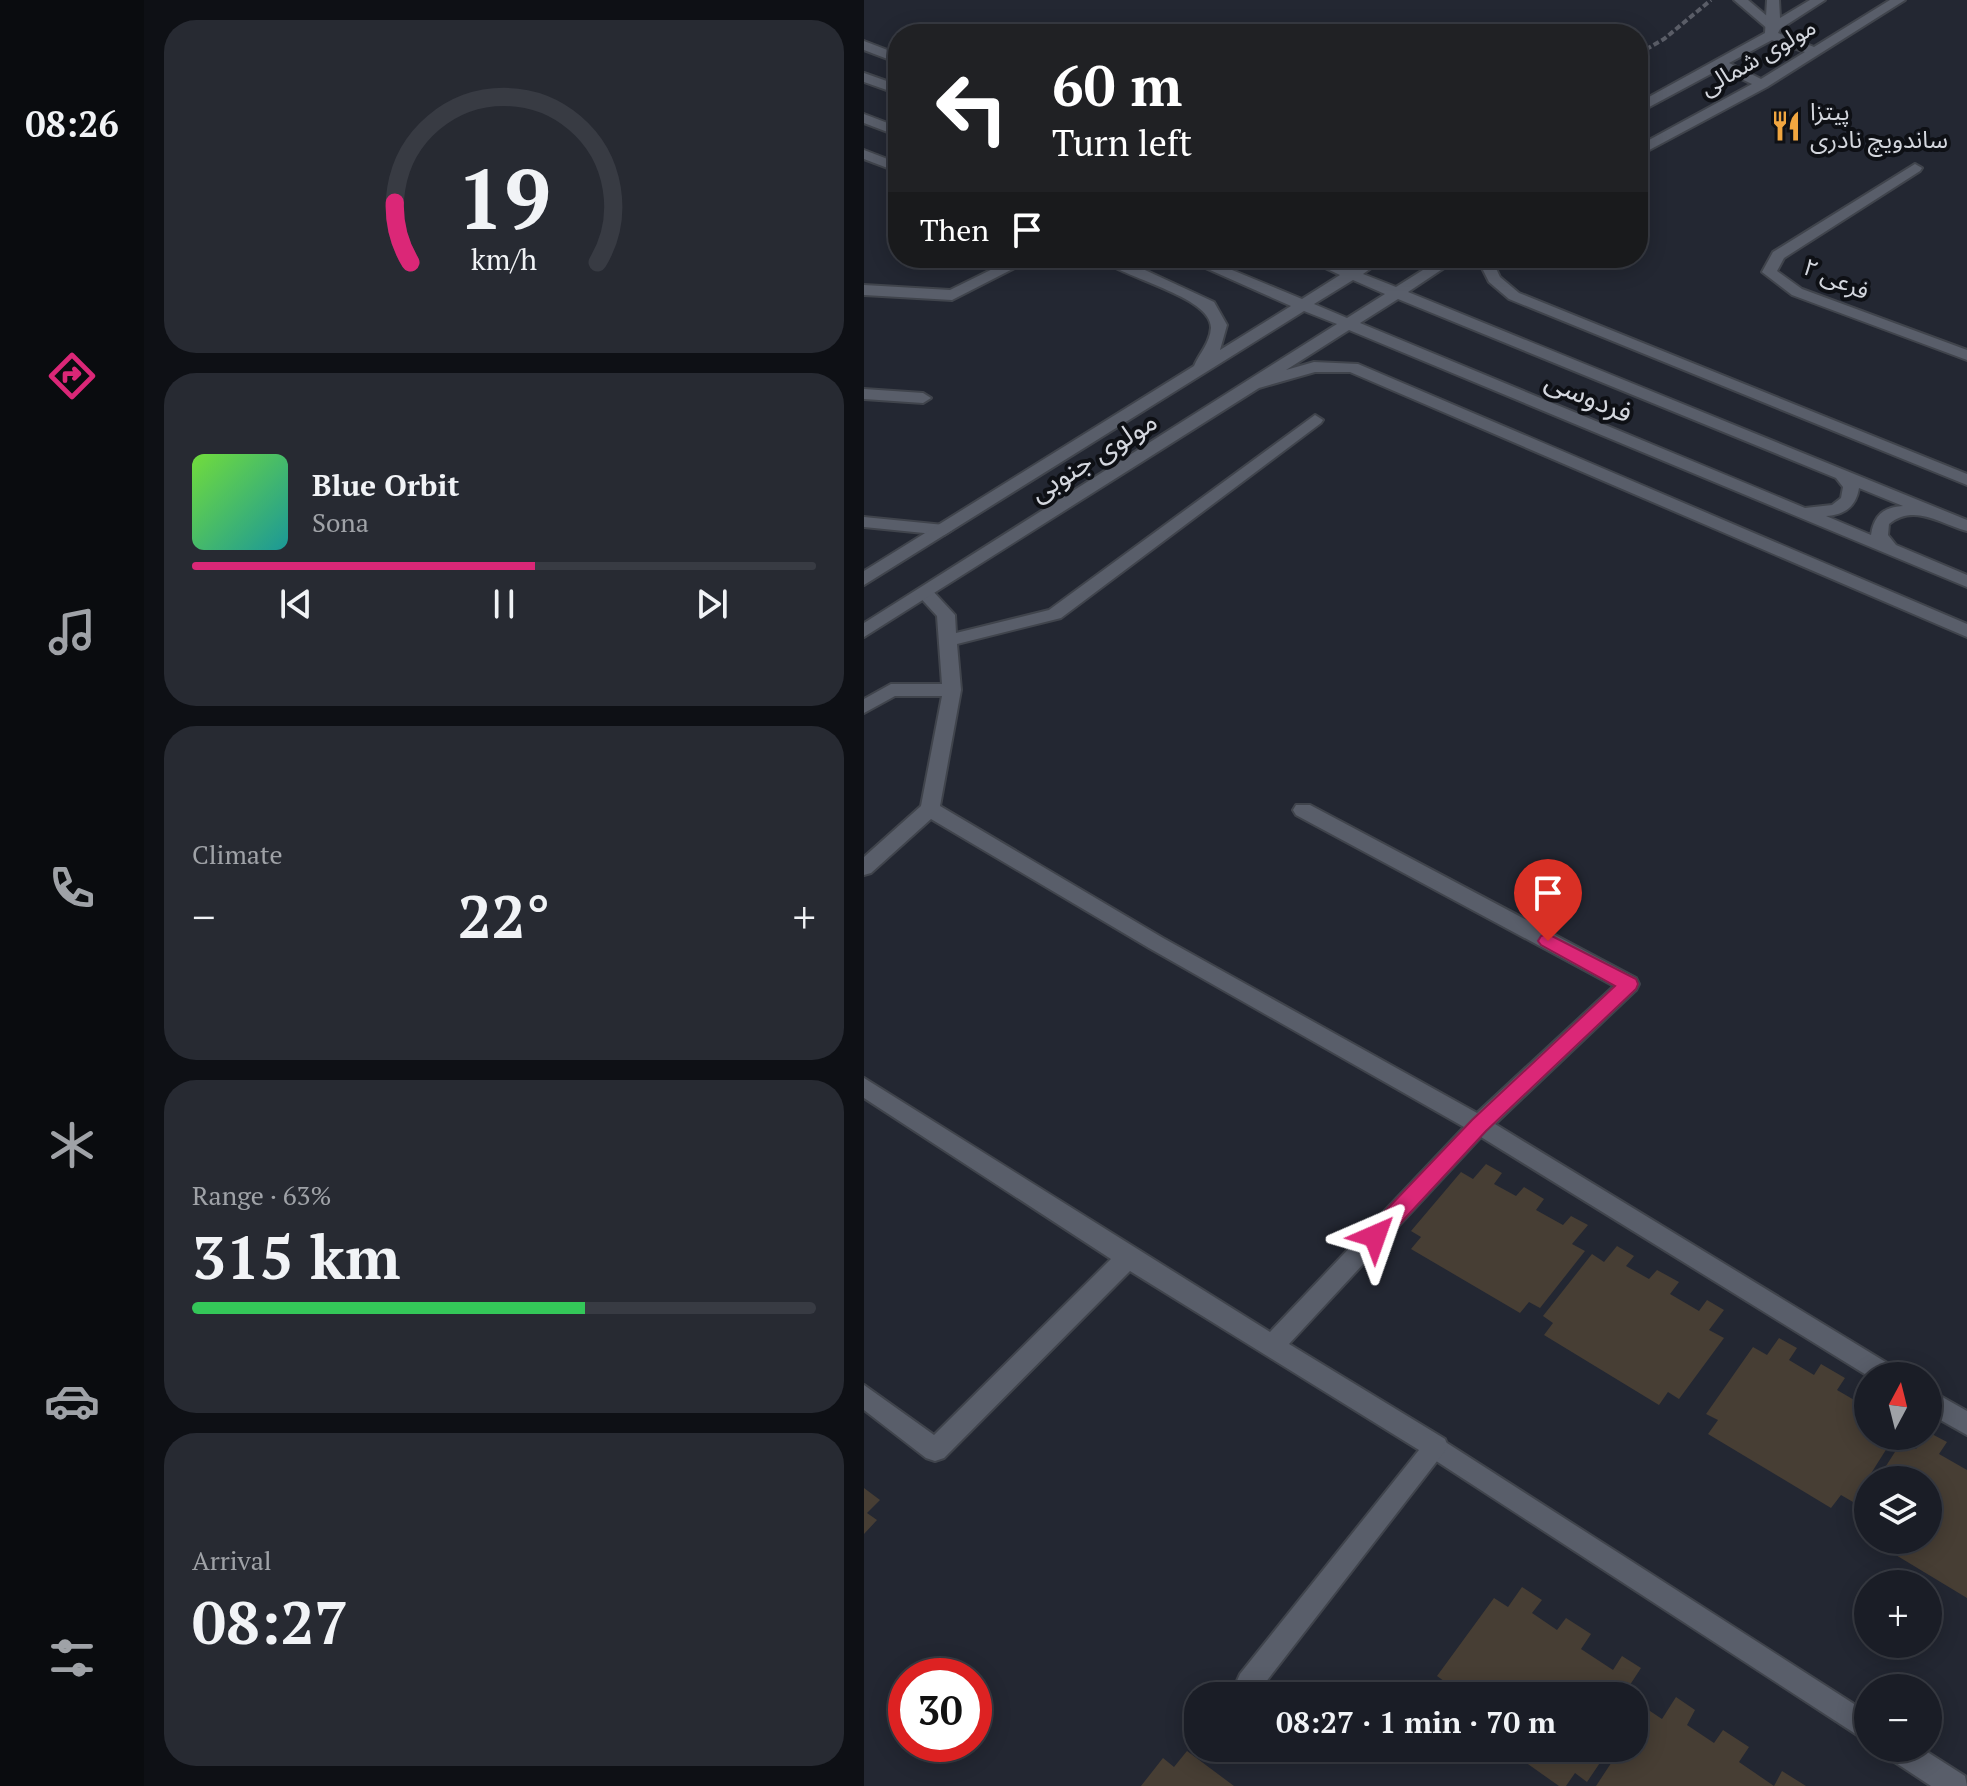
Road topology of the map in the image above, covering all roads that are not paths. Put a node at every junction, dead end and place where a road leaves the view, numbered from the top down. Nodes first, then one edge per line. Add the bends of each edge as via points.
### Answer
1 (1740, 0) edge
2 (1773, 0) edge
3 (1819, 0) edge
4 (1899, 0) edge
5 (1772, 31) junction
6 (864, 45) edge
7 (1816, 52) junction
8 (888, 55) edge
9 (1720, 64) junction
10 (864, 77) edge
11 (1762, 84) junction
12 (888, 86) edge
13 (1648, 104) edge
14 (864, 118) edge
15 (888, 128) edge
16 (1648, 147) edge
17 (864, 154) edge
18 (888, 164) edge
19 (1915, 168) dead end
20 (1007, 268) edge
21 (1129, 268) edge
22 (1213, 268) edge
23 (1335, 268) edge
24 (1360, 268) edge
25 (1436, 268) edge
26 (1489, 268) edge
27 (1350, 274) junction
28 (864, 290) edge
29 (1396, 293) junction
30 (1300, 305) junction
31 (1347, 323) junction
32 (1967, 355) edge
33 (1194, 375) junction
34 (1258, 383) junction
35 (864, 394) edge
36 (923, 398) dead end
37 (1315, 420) dead end
38 (1841, 474) junction
39 (1967, 480) edge
40 (1792, 509) junction
41 (1935, 512) junction
42 (864, 522) edge
43 (1967, 526) edge
44 (944, 530) junction
45 (1889, 548) junction
46 (864, 579) edge
47 (1967, 581) edge
48 (925, 593) junction
49 (864, 631) edge
50 (1967, 631) edge
51 (948, 641) junction
52 (952, 690) junction
53 (864, 707) edge
54 (930, 809) junction
55 (1303, 810) dead end
56 (864, 868) edge
57 (864, 1087) edge
58 (1479, 1125) junction
59 (1128, 1258) junction
60 (1272, 1346) junction
61 (1866, 1362) edge
62 (864, 1396) edge
63 (1942, 1409) edge
64 (1967, 1424) edge
65 (1436, 1447) junction
66 (1250, 1682) edge
67 (1854, 1720) edge
68 (1918, 1762) edge
69 (1955, 1786) edge

1 - 5 street
2 - 5 street
3 - 5 street, مولوی شمالی
4 - 7 street, مولوی شمالی
5 - 7 street
5 - 9 street, مولوی شمالی
6 - 8 street
7 - 11 street, مولوی شمالی
9 - 11 street
9 - 13 street, مولوی شمالی
10 - 12 street
11 - 16 street, مولوی شمالی
14 - 15 street
17 - 18 street
19 - 32 street, فرعی ۲ via 1778,255 1769,272 1797,292
20 - 28 street via 952,295
21 - 33 street via 1209,305 1219,325 1214,347
22 - 30 street, فردوسی
23 - 27 street, فردوسی
24 - 27 street
25 - 29 street
26 - 39 street via 1514,296
27 - 29 street, فردوسی
27 - 30 street, مولوی جنوبی
29 - 31 street, مولوی جنوبی
29 - 38 street, فردوسی
30 - 31 street, فردوسی
30 - 33 street, مولوی جنوبی
31 - 34 street, مولوی جنوبی
31 - 40 street, فردوسی
33 - 44 street, مولوی جنوبی
34 - 48 street, مولوی جنوبی
34 - 50 street via 1314,367 1352,367
35 - 36 street
37 - 51 street via 1055,614
38 - 40 street via 1851,487 1849,500 1836,510
38 - 41 street, فردوسی
40 - 45 street, فردوسی
41 - 43 street, فردوسی
41 - 45 street via 1893,512 1881,522 1879,535
42 - 44 street
44 - 46 street, مولوی جنوبی
45 - 47 street, فردوسی
48 - 49 street, مولوی جنوبی
48 - 51 street via 946,615
51 - 52 street
52 - 53 street via 891,690
52 - 54 street
54 - 56 street
54 - 58 street
55 - 58 street via 1629,984
57 - 59 street
58 - 60 street
58 - 61 street
59 - 60 street
59 - 62 street via 935,1450
60 - 65 street
63 - 64 street
65 - 66 street
65 - 67 street
68 - 69 street

